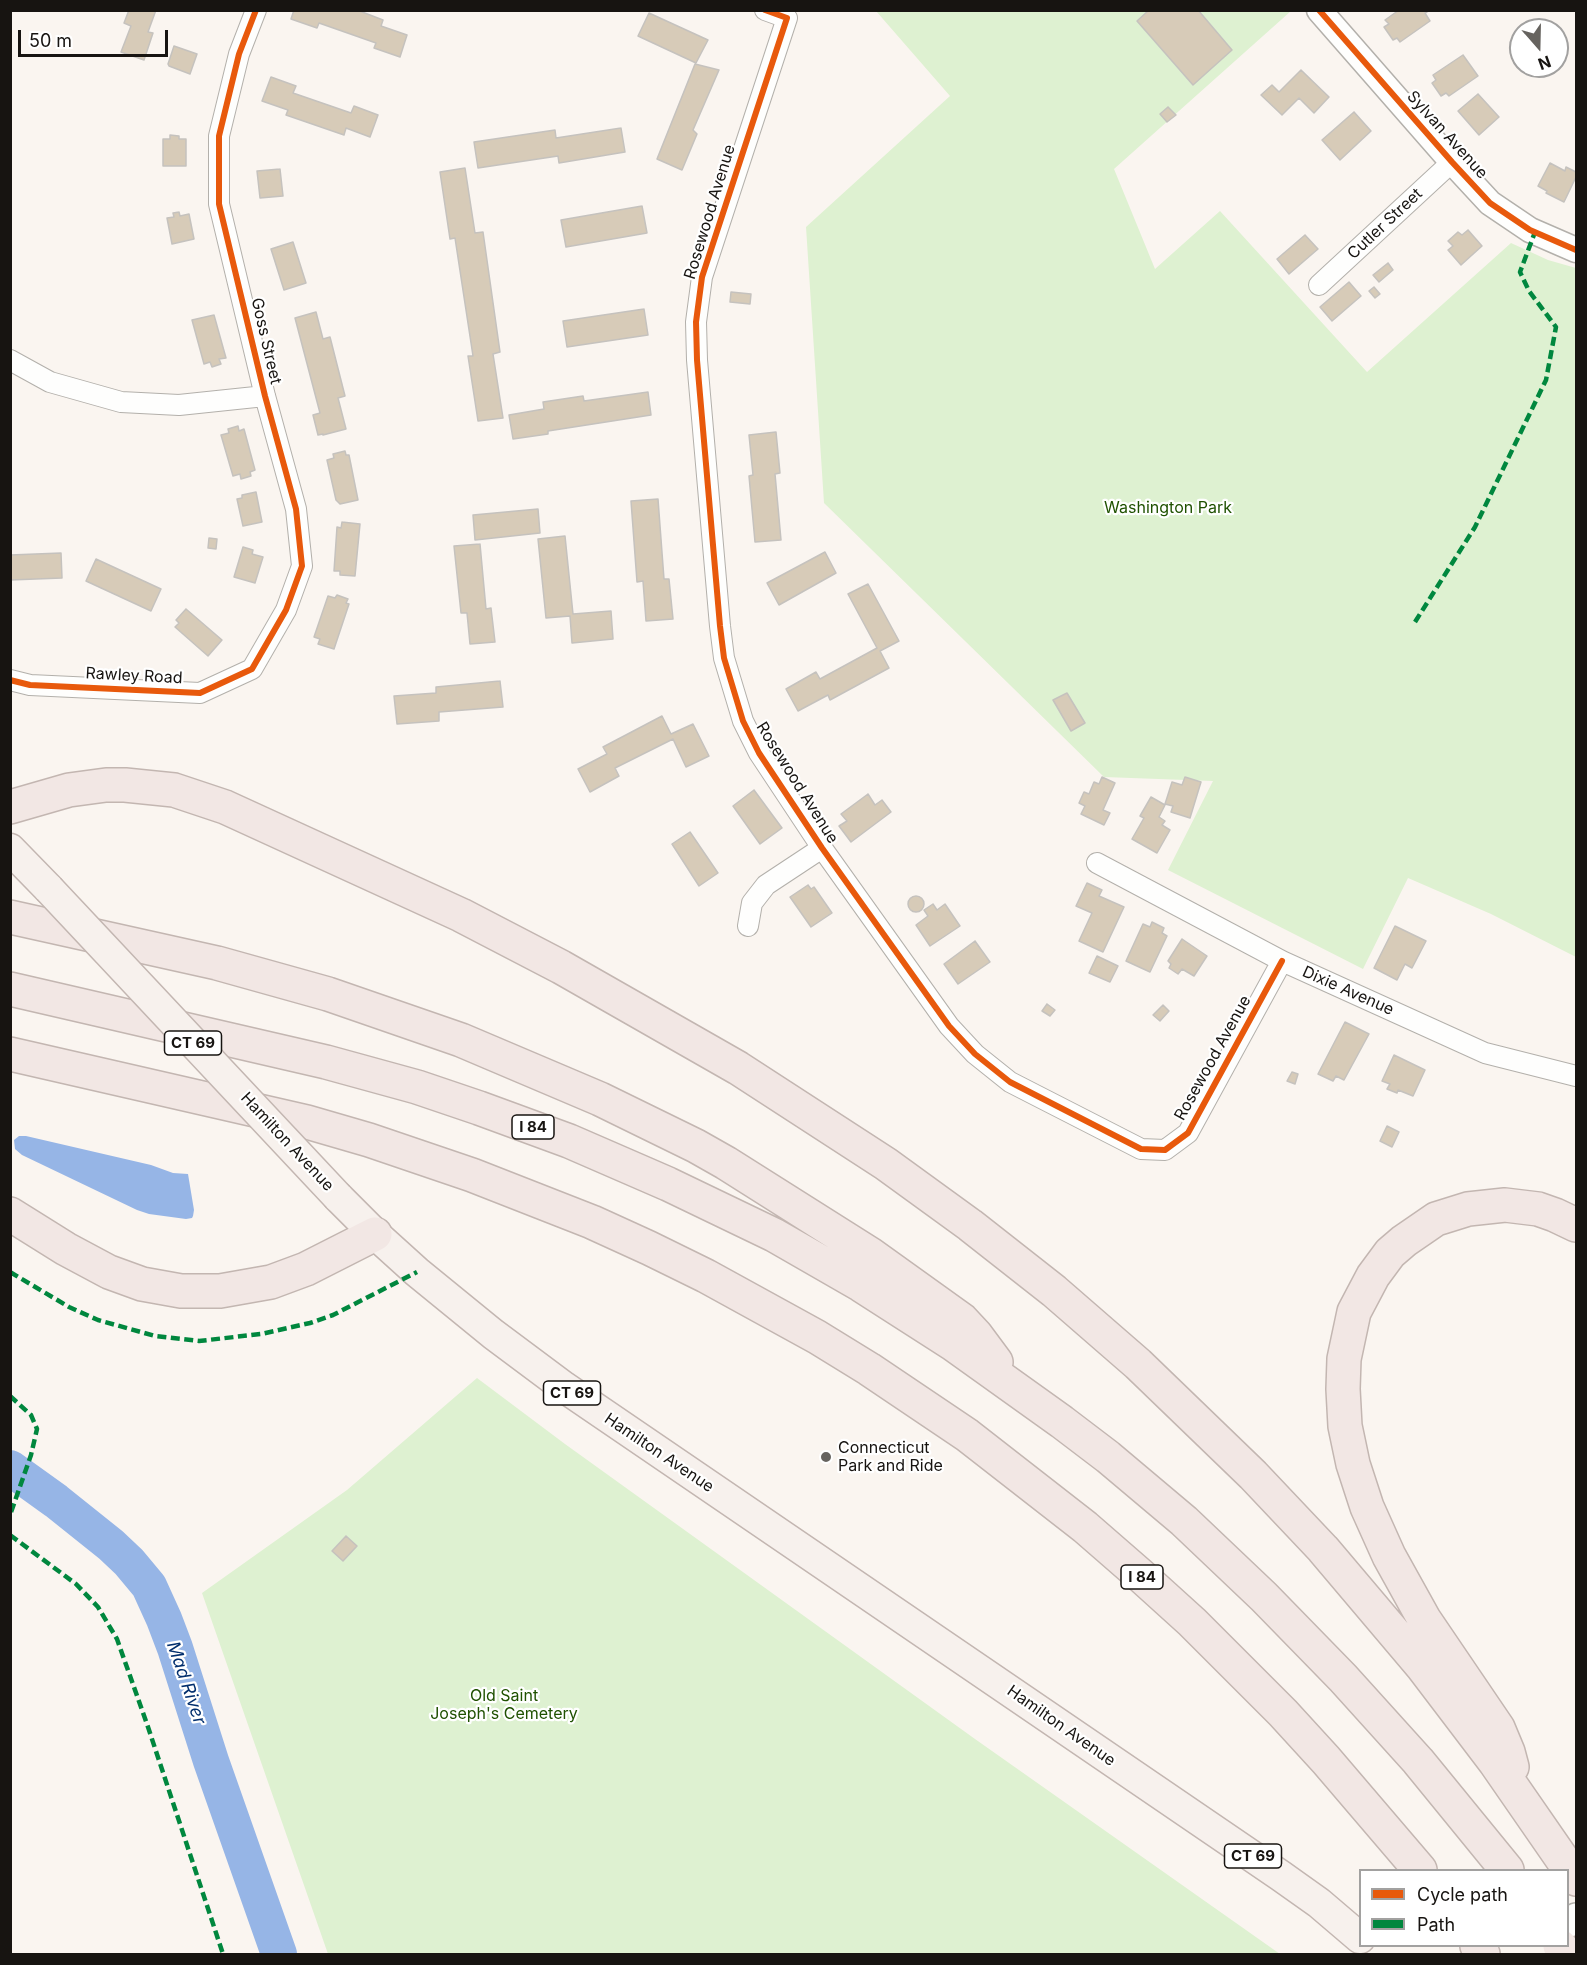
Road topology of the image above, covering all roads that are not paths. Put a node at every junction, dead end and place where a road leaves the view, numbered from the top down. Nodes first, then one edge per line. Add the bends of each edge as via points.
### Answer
1 (256, 10) edge
2 (765, 10) edge
3 (1319, 10) edge
4 (1452, 162) junction
5 (1576, 250) edge
6 (1319, 285) dead end
7 (10, 360) edge
8 (265, 396) junction
9 (252, 669) joint
10 (10, 680) edge
11 (10, 807) edge
12 (822, 848) junction
13 (10, 849) edge
14 (1097, 863) dead end
15 (10, 917) edge
16 (748, 926) dead end
17 (1282, 961) junction
18 (10, 989) edge
19 (10, 1054) edge
20 (1576, 1076) edge
21 (10, 1214) edge
22 (1576, 1225) edge
23 (375, 1234) junction
24 (1007, 1382) junction
25 (1517, 1792) junction
26 (1419, 1869) edge
27 (1506, 1869) edge
28 (1576, 1879) edge
29 (1576, 1917) edge
30 (1569, 1934) edge
31 (1359, 1937) edge

1 - 8 street, Goss Street via 239,54 219,136 219,204
2 - 12 street, Rosewood Avenue via 787,18 702,276 697,304 697,360 724,658 743,721 759,753
3 - 4 street, Sylvan Avenue
4 - 5 street, Sylvan Avenue via 1510,218
4 - 6 street, Cutler Street
7 - 8 street via 50,382 121,402 179,405
8 - 9 street, Goss Street via 296,509 302,567 286,610
9 - 10 street, Rawley Road via 200,693 30,685
11 - 25 highway via 69,790 124,785 174,790 225,807 519,945 685,1036 838,1131 1054,1291 1216,1438 1303,1527 1387,1623
12 - 16 street via 766,885 752,903
12 - 17 street, Rosewood Avenue via 949,1026 975,1054 1010,1082 1141,1149 1165,1150 1188,1133
13 - 23 main road, Hamilton Avenue / CT 69, bridge
14 - 17 street, Dixie Avenue
15 - 24 highway via 217,963 328,994 461,1040 635,1116 756,1180 916,1286 969,1327
17 - 20 street, Dixie Avenue via 1485,1053
18 - 24 highway, I 84 via 369,1073 569,1141 774,1235 861,1285
19 - 26 highway, I 84 via 297,1120 461,1171 649,1248 817,1337 967,1436 1139,1574 1283,1713
21 - 23 highway via 109,1272 142,1284 190,1291 220,1291 271,1282
22 - 25 highway via 1538,1209 1505,1205 1468,1209 1436,1219 1404,1240 1373,1276 1354,1312 1344,1359 1345,1426 1367,1508 1424,1619 1498,1728
23 - 31 main road, Hamilton Avenue / CT 69 via 458,1306 564,1387 1273,1870
24 - 27 highway, I 84 via 1146,1488 1257,1590 1382,1720
25 - 28 highway
29 - 30 main road

